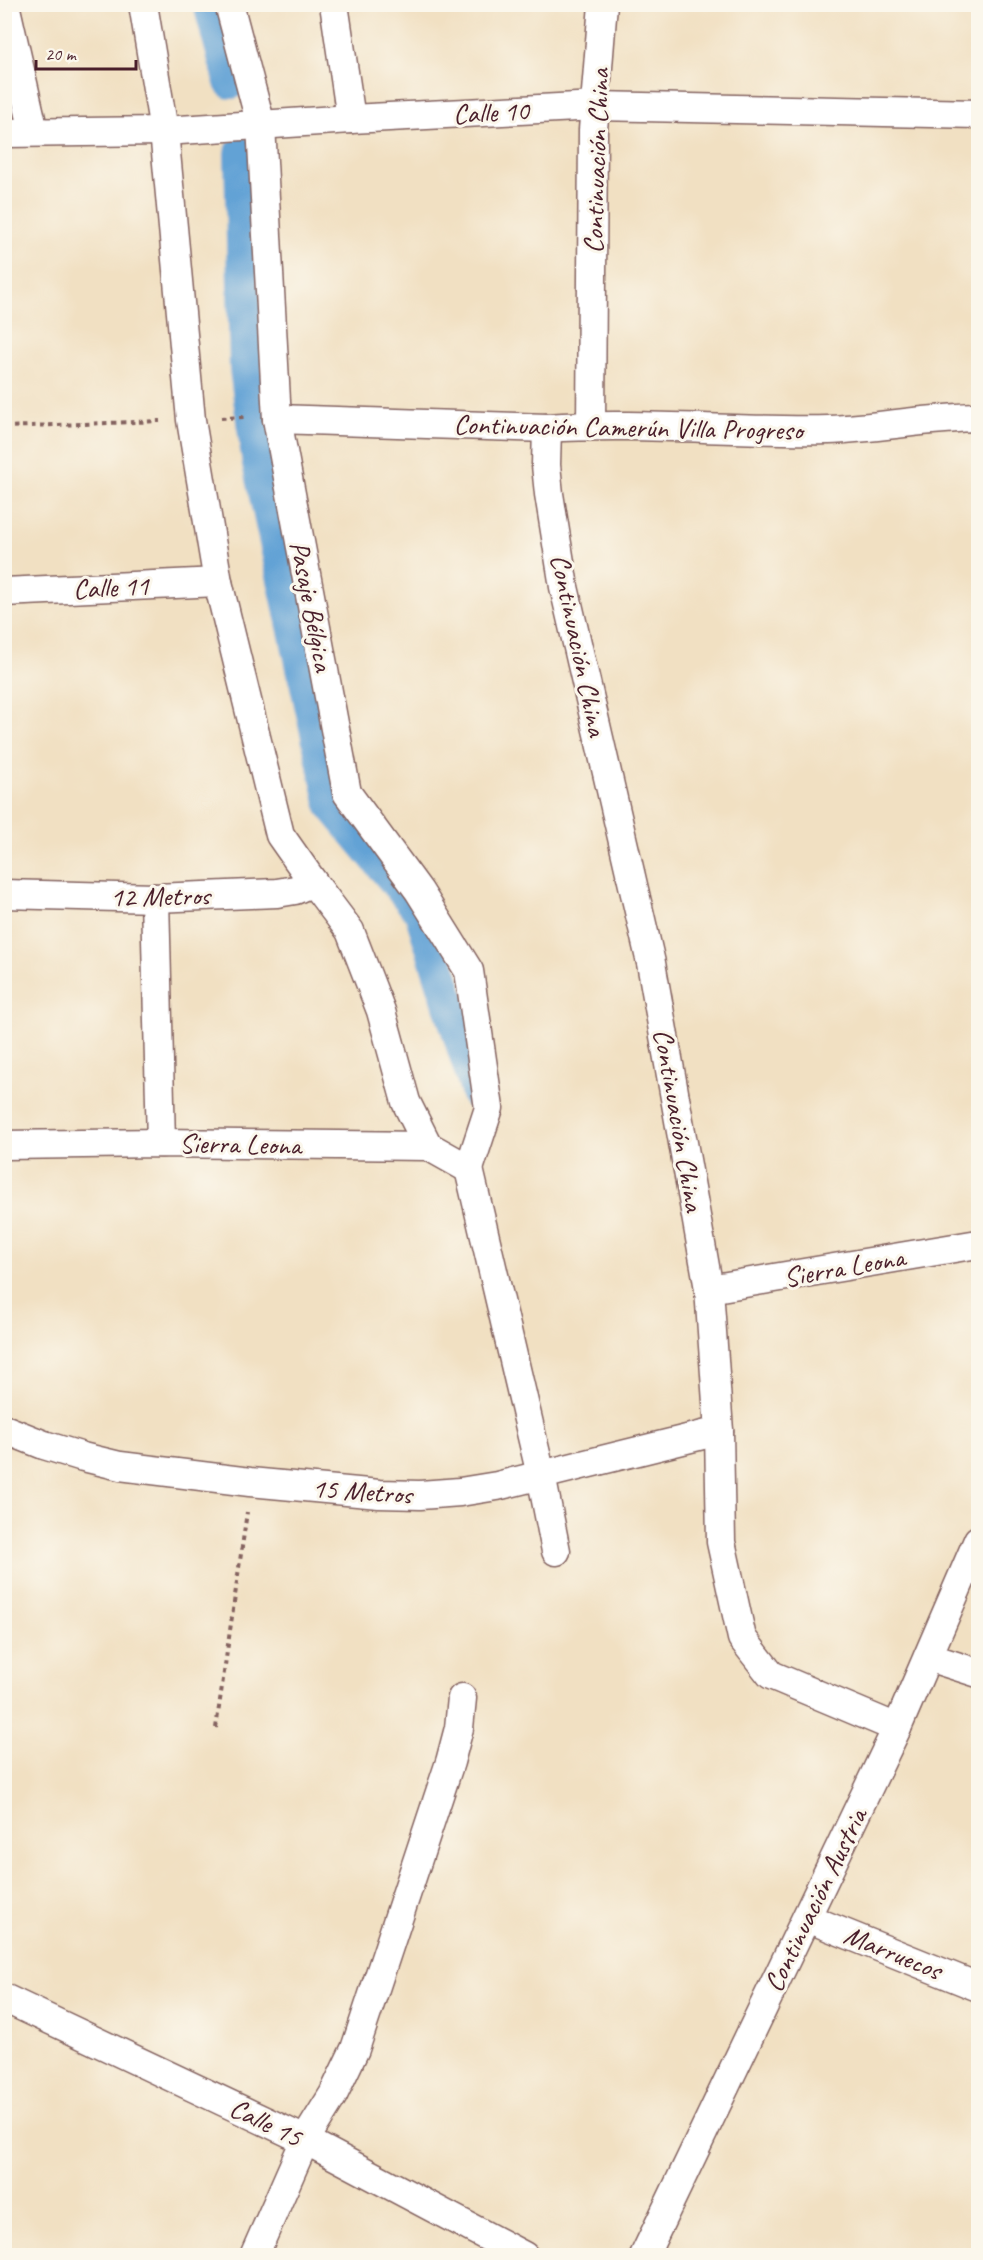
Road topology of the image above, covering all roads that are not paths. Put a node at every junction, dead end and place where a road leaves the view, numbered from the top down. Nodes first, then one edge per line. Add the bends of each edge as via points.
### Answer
1 (5, 4) edge
2 (143, 4) edge
3 (229, 4) edge
4 (334, 4) edge
5 (603, 4) edge
6 (596, 106) junction
7 (978, 114) edge
8 (351, 119) junction
9 (261, 125) junction
10 (164, 131) junction
11 (34, 132) junction
12 (4, 134) edge
13 (978, 417) edge
14 (277, 419) junction
15 (591, 425) junction
16 (547, 428) junction
17 (218, 582) junction
18 (4, 592) edge
19 (313, 882) junction
20 (4, 894) edge
21 (155, 898) junction
22 (161, 1143) junction
23 (4, 1145) edge
24 (428, 1146) junction
25 (470, 1169) junction
26 (978, 1244) edge
27 (710, 1289) junction
28 (4, 1429) edge
29 (719, 1431) junction
30 (541, 1475) junction
31 (978, 1540) edge
32 (556, 1551) dead end
33 (928, 1657) junction
34 (978, 1673) edge
35 (462, 1698) dead end
36 (897, 1728) junction
37 (807, 1918) junction
38 (978, 1987) edge
39 (4, 1998) edge
40 (304, 2140) junction
41 (254, 2256) edge
42 (524, 2256) edge
43 (644, 2256) edge

1 - 11 street
2 - 10 street
3 - 9 street, Pasaje Bélgica
4 - 8 street
5 - 6 street, Continuación China
6 - 7 street, Calle 10
6 - 8 street, Calle 10
6 - 15 street, Continuación China
8 - 9 street, Calle 10
9 - 10 street, Calle 10
9 - 14 street, Pasaje Bélgica
10 - 11 street, Calle 10
10 - 17 street via 191,420
11 - 12 street, Calle 10
13 - 15 street, Continuación Camerún Villa Progreso via 830,429
14 - 16 street, Continuación Camerún Villa Progreso
14 - 25 street, Pasaje Bélgica via 347,793 419,891 469,971 489,1108
15 - 16 street, Continuación Camerún Villa Progreso
16 - 27 street, Continuación China via 549,494 564,587 651,963
17 - 18 street, Calle 11
17 - 19 street via 280,835
19 - 21 street, 12 Metros via 277,893
19 - 24 street via 351,931 381,1011 406,1102
20 - 21 street, 12 Metros
21 - 22 street
22 - 23 street, Sierra Leona
22 - 24 street, Sierra Leona
24 - 25 street, Sierra Leona
25 - 30 street
26 - 27 street, Sierra Leona
27 - 29 street, Continuación China
28 - 30 street, 15 Metros via 120,1466 379,1494 420,1496 460,1492
29 - 30 street, 15 Metros
29 - 36 street, Continuación China via 721,1542 742,1638 771,1675
30 - 32 street
31 - 33 street, Continuación Austria
33 - 34 street
33 - 36 street, Continuación Austria
35 - 40 street via 450,1762 355,2049 333,2095
36 - 37 street, Continuación Austria
37 - 38 street, Marruecos
37 - 43 street, Continuación Austria
39 - 40 street, Calle 15
40 - 41 street
40 - 42 street, Calle 15

